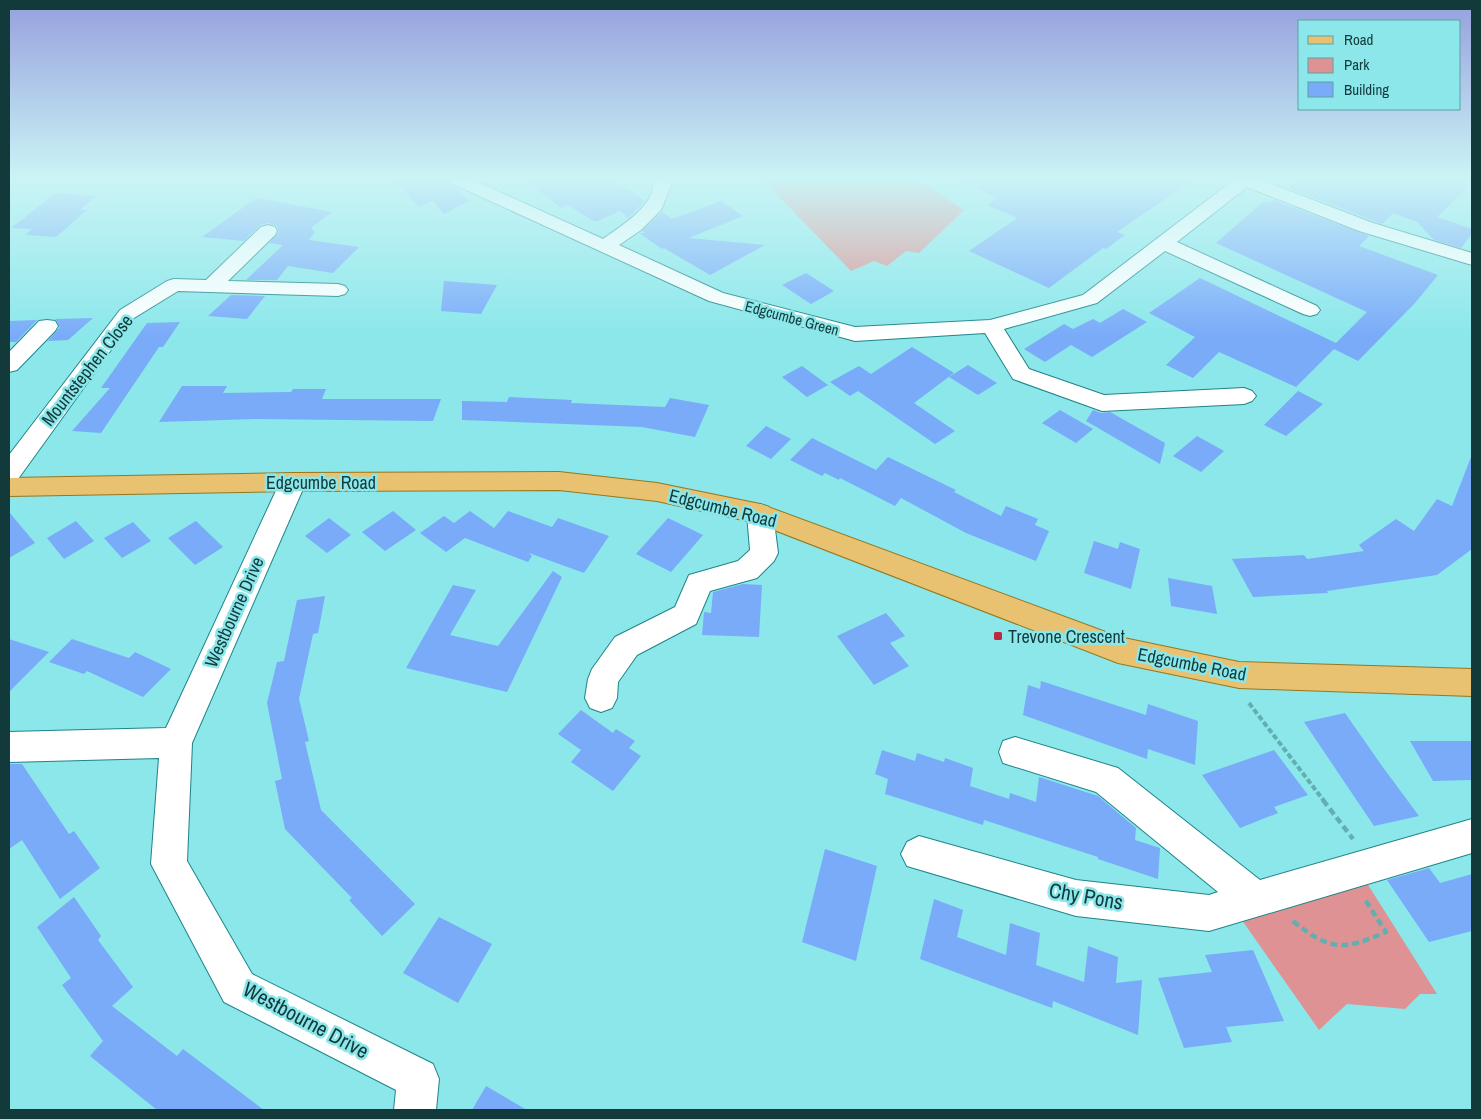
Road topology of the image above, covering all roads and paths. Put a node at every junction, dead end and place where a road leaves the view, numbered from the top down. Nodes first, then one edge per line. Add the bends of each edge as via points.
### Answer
1 (268, 231) dead end
2 (570, 231) edge
3 (627, 231) edge
4 (1179, 231) edge
5 (1380, 231) edge
6 (1164, 243) junction
7 (604, 247) junction
8 (1472, 259) edge
9 (211, 286) junction
10 (338, 290) dead end
11 (1310, 310) dead end
12 (47, 326) dead end
13 (991, 326) junction
14 (9, 365) edge
15 (1244, 396) dead end
16 (9, 473) edge
17 (293, 482) junction
18 (9, 487) edge
19 (760, 514) junction
20 (1472, 684) edge
21 (601, 698) dead end
22 (1245, 698) dead end
23 (176, 743) junction
24 (9, 747) edge
25 (1015, 752) dead end
26 (1472, 836) edge
27 (919, 854) dead end
28 (1360, 869) junction
29 (1262, 898) junction
30 (417, 1095) edge

1 - 9 street
2 - 7 street, Edgcumbe Green
3 - 7 street
4 - 6 street, Edgcumbe Green
5 - 8 street, Edgcumbe Green
6 - 11 street
6 - 13 street, Edgcumbe Green via 1090,299
7 - 13 street, Edgcumbe Green via 716,297 855,334
9 - 10 street, Mountstephen Close
9 - 16 street, Mountstephen Close via 174,285 126,314
12 - 14 street
13 - 15 street via 1021,374 1102,403
17 - 18 main road, Edgcumbe Road
17 - 19 main road, Edgcumbe Road via 559,481 657,492
17 - 23 street, Westbourne Drive
19 - 20 main road, Edgcumbe Road via 1118,650 1239,675
19 - 21 street via 764,553 747,570 699,583 686,615 626,646 602,679
22 - 28 path
23 - 24 street
23 - 30 street, Westbourne Drive via 169,864 238,988
25 - 29 street via 1106,778
26 - 28 street, Chy Pons
27 - 29 street, Chy Pons via 1076,898 1209,913
28 - 29 street, Chy Pons
28 - 29 path via 1386,932 1366,942 1342,947 1326,945

